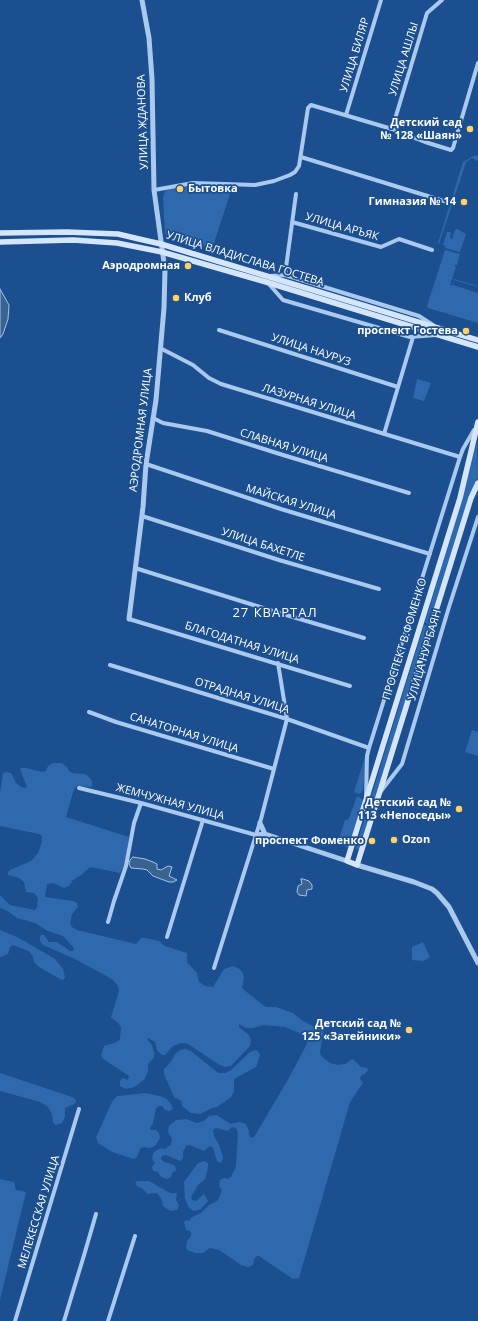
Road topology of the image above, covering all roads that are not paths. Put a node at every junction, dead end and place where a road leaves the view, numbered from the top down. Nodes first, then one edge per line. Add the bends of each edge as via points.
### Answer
1 (142, 0) edge
2 (381, 0) edge
3 (442, 0) edge
4 (478, 62) edge
5 (346, 115) junction
6 (392, 129) junction
7 (301, 157) junction
8 (154, 190) junction
9 (296, 194) dead end
10 (447, 202) dead end
11 (292, 222) junction
12 (0, 233) edge
13 (0, 242) edge
14 (161, 244) junction
15 (432, 250) dead end
16 (162, 252) junction
17 (284, 275) junction
18 (266, 279) junction
19 (219, 330) dead end
20 (438, 332) junction
21 (413, 337) junction
22 (478, 340) edge
23 (478, 347) edge
24 (160, 348) junction
25 (398, 387) junction
26 (153, 418) junction
27 (477, 424) edge
28 (384, 434) junction
29 (478, 434) edge
30 (460, 457) junction
31 (146, 464) junction
32 (478, 483) edge
33 (409, 493) dead end
34 (142, 516) junction
35 (478, 517) edge
36 (430, 554) junction
37 (135, 568) junction
38 (379, 589) dead end
39 (129, 619) joint
40 (364, 638) dead end
41 (278, 663) junction
42 (110, 665) dead end
43 (350, 686) dead end
44 (89, 712) dead end
45 (287, 719) junction
46 (369, 748) junction
47 (274, 769) junction
48 (79, 788) dead end
49 (379, 793) junction
50 (366, 802) junction
51 (141, 803) junction
52 (203, 820) junction
53 (260, 823) junction
54 (265, 834) junction
55 (256, 835) junction
56 (347, 861) junction
57 (357, 865) junction
58 (108, 922) dead end
59 (167, 937) dead end
60 (478, 963) edge
61 (214, 968) dead end
62 (79, 1109) dead end
63 (96, 1214) dead end
64 (134, 1236) dead end
65 (15, 1321) edge
66 (64, 1321) edge
67 (108, 1321) edge

1 - 8 street, УЛИЦА ЖДАНОВА via 149,38 152,79
2 - 5 street, УЛИЦА БИЛЯР
3 - 6 street, УЛИЦА АШЛЫ via 427,13
4 - 6 street via 453,148 450,150
5 - 6 street
5 - 7 street via 311,105 308,108
7 - 8 street via 295,172 274,181 255,185 193,183
7 - 10 street
8 - 14 street, УЛИЦА ЖДАНОВА
9 - 11 street
11 - 15 street, УЛИЦА АРЪЯК via 381,247 399,239
11 - 17 street
12 - 14 main road, УЛИЦА ВЛАДИСЛАВА ГОСТЕВА via 118,234
13 - 16 main road, УЛИЦА ВЛАДИСЛАВА ГОСТЕВА via 109,242
14 - 16 street, АЭРОДРОМНАЯ УЛИЦА
14 - 18 main road, УЛИЦА ВЛАДИСЛАВА ГОСТЕВА
16 - 18 main road, УЛИЦА ВЛАДИСЛАВА ГОСТЕВА
16 - 24 street, АЭРОДРОМНАЯ УЛИЦА via 165,270
17 - 18 street
17 - 20 street via 419,316
18 - 20 main road, УЛИЦА ВЛАДИСЛАВА ГОСТЕВА
18 - 21 street via 283,300
19 - 25 street, УЛИЦА НАУРУЗ
20 - 21 street
20 - 22 main road, УЛИЦА ВЛАДИСЛАВА ГОСТЕВА
20 - 23 main road, УЛИЦА ВЛАДИСЛАВА ГОСТЕВА
21 - 25 street
24 - 26 street, АЭРОДРОМНАЯ УЛИЦА
24 - 28 street, ЛАЗУРНАЯ УЛИЦА via 193,365 221,384
25 - 28 street
26 - 31 street, АЭРОДРОМНАЯ УЛИЦА
26 - 33 street, СЛАВНАЯ УЛИЦА via 163,423 207,431
27 - 29 main road
27 - 30 street
27 - 50 main road, ПРОСПЕКТ В.ФОМЕНКО via 460,498
28 - 30 street, ЛАЗУРНАЯ УЛИЦА
30 - 36 street
31 - 34 street, АЭРОДРОМНАЯ УЛИЦА
31 - 36 street, МАЙСКАЯ УЛИЦА via 281,509
32 - 49 main road, ПРОСПЕКТ В.ФОМЕНКО via 471,498
34 - 37 street, АЭРОДРОМНАЯ УЛИЦА
34 - 38 street, УЛИЦА БАХЕТЛЕ
35 - 49 street, УЛИЦА НУР БАЯН via 402,764
36 - 46 street
37 - 39 street, АЭРОДРОМНАЯ УЛИЦА
37 - 40 street
39 - 41 street, БЛАГОДАТНАЯ УЛИЦА
41 - 43 street, БЛАГОДАТНАЯ УЛИЦА
41 - 45 street
42 - 45 street, ОТРАДНАЯ УЛИЦА
44 - 47 street, САНАТОРНАЯ УЛИЦА
45 - 46 street, ОТРАДНАЯ УЛИЦА
45 - 47 street
46 - 50 street
47 - 53 street
48 - 51 street, ЖЕМЧУЖНАЯ УЛИЦА
49 - 57 main road, ПРОСПЕКТ В.ФОМЕНКО
50 - 56 main road, ПРОСПЕКТ В.ФОМЕНКО
51 - 52 street, ЖЕМЧУЖНАЯ УЛИЦА
51 - 58 street via 126,866
52 - 55 street, ЖЕМЧУЖНАЯ УЛИЦА
52 - 59 street
53 - 54 street
53 - 55 street
54 - 55 street
54 - 56 street
55 - 61 street
56 - 57 main road
57 - 60 street via 414,882 438,893 449,907
62 - 65 street, МЕЛЕКЕССКАЯ УЛИЦА
63 - 66 street
64 - 67 street

